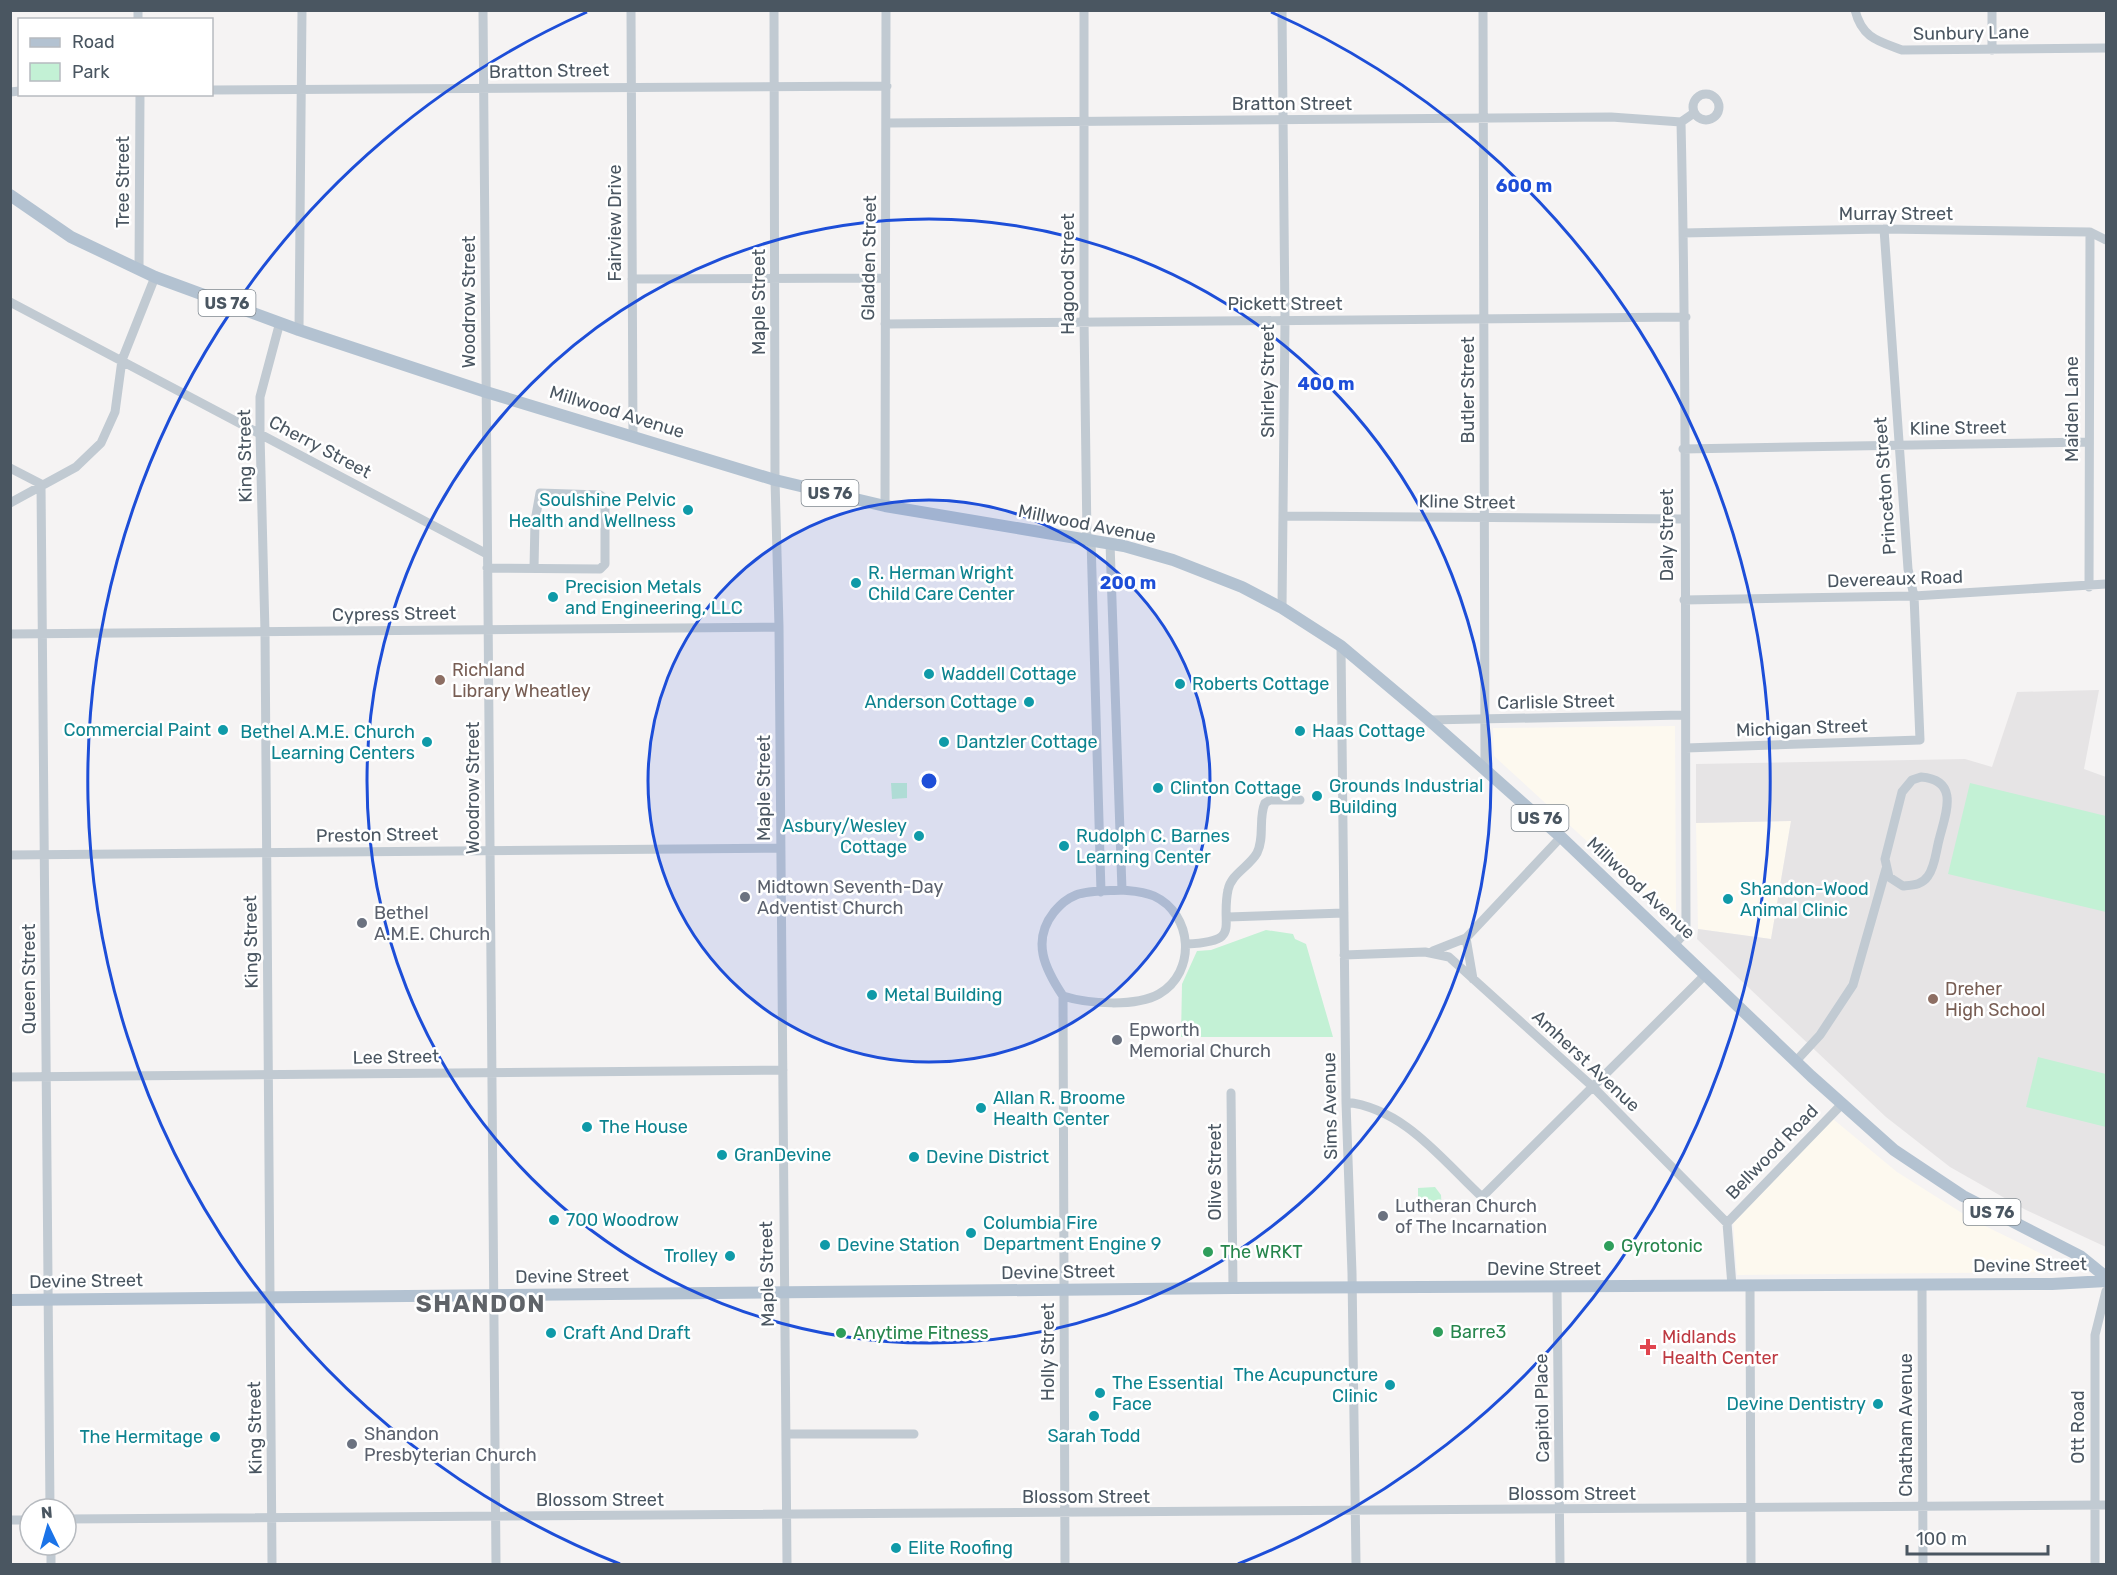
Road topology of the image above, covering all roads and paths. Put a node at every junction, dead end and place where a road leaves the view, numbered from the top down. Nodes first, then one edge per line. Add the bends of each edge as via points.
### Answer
1 (302, 10) edge
2 (483, 10) edge
3 (631, 10) edge
4 (774, 10) edge
5 (886, 10) edge
6 (1084, 10) edge
7 (1282, 10) edge
8 (1483, 10) edge
9 (1855, 10) edge
10 (1992, 10) edge
11 (2106, 48) edge
12 (1992, 50) junction
13 (774, 85) junction
14 (631, 86) junction
15 (887, 86) junction
16 (483, 88) junction
17 (213, 90) edge
18 (302, 90) junction
19 (140, 96) edge
20 (1694, 113) dead end
21 (1086, 120) junction
22 (1484, 120) junction
23 (1285, 121) junction
24 (1681, 122) junction
25 (888, 123) junction
26 (10, 195) edge
27 (1884, 230) junction
28 (2090, 232) junction
29 (1683, 233) junction
30 (2106, 240) edge
31 (139, 270) junction
32 (155, 278) junction
33 (885, 278) junction
34 (632, 279) junction
35 (776, 279) junction
36 (10, 302) edge
37 (1686, 317) junction
38 (1485, 318) junction
39 (1084, 320) junction
40 (1285, 321) junction
41 (280, 322) junction
42 (885, 324) junction
43 (299, 330) junction
44 (122, 360) junction
45 (486, 392) junction
46 (260, 434) junction
47 (633, 436) junction
48 (2088, 442) junction
49 (1898, 445) junction
50 (1683, 448) junction
51 (10, 468) edge
52 (775, 480) junction
53 (41, 484) junction
54 (10, 503) edge
55 (885, 506) junction
56 (1284, 516) junction
57 (1485, 519) junction
58 (1685, 519) junction
59 (1089, 539) junction
60 (1110, 543) junction
61 (487, 554) junction
62 (487, 568) junction
63 (534, 568) junction
64 (2106, 584) edge
65 (2089, 587) junction
66 (1914, 596) junction
67 (1684, 600) junction
68 (1282, 608) junction
69 (779, 627) junction
70 (488, 629) junction
71 (265, 632) junction
72 (10, 634) edge
73 (43, 634) junction
74 (1341, 646) junction
75 (1684, 715) junction
76 (1428, 720) junction
77 (1485, 720) junction
78 (1920, 740) joint
79 (1686, 748) junction
80 (1485, 770) junction
81 (1300, 800) dead end
82 (1561, 837) junction
83 (781, 848) junction
84 (490, 851) junction
85 (266, 853) junction
86 (10, 855) edge
87 (45, 855) junction
88 (1886, 869) junction
89 (1122, 890) junction
90 (1101, 892) junction
91 (1344, 913) junction
92 (1228, 916) junction
93 (1466, 938) junction
94 (1187, 944) junction
95 (1675, 944) junction
96 (1425, 952) junction
97 (1344, 955) junction
98 (1706, 975) junction
99 (1473, 979) junction
100 (1063, 996) junction
101 (1796, 1061) junction
102 (783, 1070) junction
103 (492, 1073) junction
104 (268, 1075) junction
105 (10, 1077) edge
106 (46, 1077) junction
107 (1593, 1087) junction
108 (1232, 1093) dead end
109 (1346, 1102) junction
110 (1842, 1104) junction
111 (1727, 1222) junction
112 (2106, 1279) edge
113 (1750, 1285) junction
114 (1922, 1285) junction
115 (1731, 1286) junction
116 (1233, 1287) junction
117 (1557, 1287) junction
118 (1352, 1289) junction
119 (1065, 1290) junction
120 (2106, 1291) edge
121 (784, 1292) junction
122 (494, 1295) junction
123 (270, 1298) junction
124 (10, 1300) edge
125 (48, 1300) junction
126 (786, 1434) junction
127 (914, 1434) dead end
128 (50, 1497) edge
129 (2106, 1505) edge
130 (2094, 1506) junction
131 (1923, 1509) junction
132 (1751, 1510) junction
133 (1560, 1511) junction
134 (1356, 1512) junction
135 (1065, 1514) junction
136 (786, 1515) junction
137 (495, 1517) junction
138 (272, 1518) junction
139 (78, 1519) edge
140 (273, 1564) edge
141 (496, 1564) edge
142 (787, 1564) edge
143 (1065, 1564) edge
144 (1356, 1564) edge
145 (1560, 1564) edge
146 (1751, 1564) edge
147 (1923, 1564) edge
148 (2095, 1564) edge

1 - 18 street
2 - 16 street, Woodrow Street
3 - 14 street, Fairview Drive
4 - 13 street, Maple Street
5 - 15 street, Gladden Street
6 - 21 street, Hagood Street
7 - 23 street, Shirley Street
8 - 22 street, Butler Street
9 - 12 street, Sunbury Lane via 1859,25 1874,40 1902,50
10 - 12 street
11 - 12 street, Sunbury Lane
13 - 14 street, Bratton Street
13 - 15 street, Bratton Street
13 - 35 street, Maple Street
14 - 16 street, Bratton Street
14 - 34 street, Fairview Drive
15 - 25 street, Gladden Street
16 - 18 street, Bratton Street
16 - 45 street, Woodrow Street
17 - 18 street, Bratton Street
18 - 43 street
19 - 31 street, Tree Street
20 - 24 street
21 - 23 street, Bratton Street
21 - 25 street, Bratton Street
21 - 39 street, Hagood Street
22 - 23 street, Bratton Street
22 - 24 street, Bratton Street via 1611,117
22 - 38 street, Butler Street
23 - 40 street, Shirley Street
24 - 29 street, Daly Street
25 - 33 street, Gladden Street
26 - 31 main road, Millwood Avenue / US 76 via 71,237
27 - 28 street, Murray Street
27 - 29 street, Murray Street
27 - 49 street, Princeton Street
28 - 30 street, Murray Street
28 - 48 street, Maiden Lane
29 - 37 street, Daly Street
31 - 32 main road, Millwood Avenue / US 76
32 - 41 main road, Millwood Avenue / US 76
32 - 44 street
33 - 35 street
33 - 42 street, Gladden Street
34 - 35 street
34 - 47 street, Fairview Drive
35 - 52 street, Maple Street
36 - 44 street, Cherry Street
37 - 38 street, Pickett Street
37 - 50 street, Daly Street
38 - 40 street, Pickett Street
38 - 57 street, Butler Street
39 - 40 street, Pickett Street
39 - 42 street, Pickett Street
39 - 59 street, Hagood Street
40 - 56 street, Shirley Street
41 - 43 main road, Millwood Avenue / US 76
41 - 46 street, King Street via 260,397
42 - 55 street, Gladden Street
43 - 45 main road, Millwood Avenue / US 76
44 - 46 street, Cherry Street
44 - 53 street via 115,412 101,442 76,467
45 - 47 main road, Millwood Avenue / US 76
45 - 61 street, Woodrow Street
46 - 61 street, Cherry Street
46 - 71 street, King Street
47 - 52 main road, Millwood Avenue / US 76
48 - 49 street, Kline Street
48 - 65 street, Maiden Lane
49 - 50 street, Kline Street
49 - 66 street, Princeton Street via 1908,569
50 - 58 street, Daly Street
51 - 53 street
52 - 55 main road, Millwood Avenue / US 76
52 - 69 street, Maple Street
53 - 54 street
53 - 73 street, Queen Street
55 - 59 main road, Millwood Avenue / US 76
56 - 57 street, Kline Street
56 - 68 street, Shirley Street
57 - 58 street, Kline Street
57 - 77 street, Butler Street
58 - 67 street, Daly Street
59 - 60 main road, Millwood Avenue / US 76
59 - 90 street, Hagood Street
60 - 68 main road, Millwood Avenue / US 76 via 1147,551 1219,576
60 - 89 street
61 - 62 street, Woodrow Street
62 - 63 street
62 - 70 street, Woodrow Street
63 - 63 street via 600,569 605,564 605,499 600,495 540,493
64 - 65 street, Devereaux Road
65 - 66 street, Devereaux Road
66 - 67 street, Devereaux Road
66 - 78 street, Princeton Street
67 - 75 street, Daly Street
68 - 74 main road, Millwood Avenue / US 76
69 - 70 street, Cypress Street
69 - 83 street, Maple Street
70 - 71 street, Cypress Street
70 - 84 street, Woodrow Street
71 - 73 street, Cypress Street
71 - 85 street, King Street
72 - 73 street, Cypress Street
73 - 87 street, Queen Street
74 - 76 main road, Millwood Avenue / US 76
74 - 91 street, Sims Avenue
75 - 77 street, Carlisle Street
75 - 79 street, Daly Street
76 - 77 street, Carlisle Street
76 - 80 main road, Millwood Avenue / US 76
77 - 80 street, Butler Street
78 - 79 street, Michigan Street
79 - 95 street, Daly Street via 1686,927
80 - 82 main road, Millwood Avenue / US 76
81 - 92 street via 1265,803 1263,836 1258,850 1233,878 1228,890
82 - 93 street
82 - 95 main road, Millwood Avenue / US 76
83 - 84 street, Preston Street
83 - 102 street, Maple Street
84 - 85 street, Preston Street
84 - 103 street, Woodrow Street
85 - 87 street, Preston Street
85 - 104 street, King Street
86 - 87 street, Preston Street
87 - 106 street, Queen Street
88 - 88 street via 1894,882 1903,886 1921,883 1932,871 1948,803 1938,782 1921,777 1912,780 1902,792
88 - 101 street via 1853,985 1813,1044
89 - 90 street
89 - 94 street via 1142,891 1167,904 1183,926
90 - 100 street via 1078,894 1062,902 1048,920 1041,938 1046,970
91 - 92 street
91 - 97 street, Sims Avenue
92 - 94 street via 1225,932 1215,941
93 - 96 street
93 - 99 street
94 - 100 street via 1184,962 1172,983 1146,999 1083,1002
95 - 98 main road, Millwood Avenue / US 76
96 - 97 street, Amherst Avenue
96 - 99 street, Amherst Avenue via 1449,957
97 - 109 street, Sims Avenue
98 - 101 main road, Millwood Avenue / US 76
98 - 107 street
99 - 107 street, Amherst Avenue
100 - 119 street, Holly Street
101 - 110 main road, Millwood Avenue / US 76
102 - 103 street, Lee Street
102 - 121 street, Maple Street
103 - 104 street, Lee Street
103 - 122 street, Woodrow Street
104 - 106 street, Lee Street
104 - 123 street, King Street
105 - 106 street, Lee Street
106 - 125 street, Queen Street
107 - 109 street via 1482,1197 1422,1137 1369,1105
107 - 111 street, Amherst Avenue
108 - 116 street, Olive Street
109 - 118 street, Sims Avenue
110 - 111 street, Bellwood Road
110 - 112 main road, Millwood Avenue / US 76 via 1932,1177 2080,1256
111 - 115 street
112 - 114 main road, Devine Street
113 - 114 main road, Devine Street
113 - 115 main road, Devine Street
113 - 132 street
114 - 131 street, Chatham Avenue
115 - 117 main road, Devine Street
116 - 118 main road, Devine Street
116 - 119 main road, Devine Street
117 - 118 main road, Devine Street
117 - 133 street, Capitol Place
118 - 134 street, Sims Avenue
119 - 121 main road, Devine Street
119 - 135 street, Holly Street
120 - 130 street, Ott Road via 2095,1335
121 - 122 main road, Devine Street
121 - 126 street, Maple Street
122 - 123 main road, Devine Street
122 - 137 street, Woodrow Street
123 - 125 main road, Devine Street
123 - 138 street, King Street
124 - 125 main road, Devine Street
125 - 128 street, Queen Street
126 - 127 street
126 - 136 street, Maple Street
129 - 130 street, Blossom Street
130 - 131 street, Blossom Street
130 - 148 street, Ott Road
131 - 132 street, Blossom Street
131 - 147 street, Chatham Avenue
132 - 133 street, Blossom Street
132 - 146 street
133 - 134 street, Blossom Street
133 - 145 street, Capitol Place
134 - 135 street, Blossom Street
134 - 144 street, Sims Avenue
135 - 136 street, Blossom Street
135 - 143 street, Holly Street
136 - 137 street, Blossom Street
136 - 142 street, Maple Street
137 - 138 street, Blossom Street
137 - 141 street, Woodrow Street
138 - 139 street, Blossom Street
138 - 140 street, King Street

